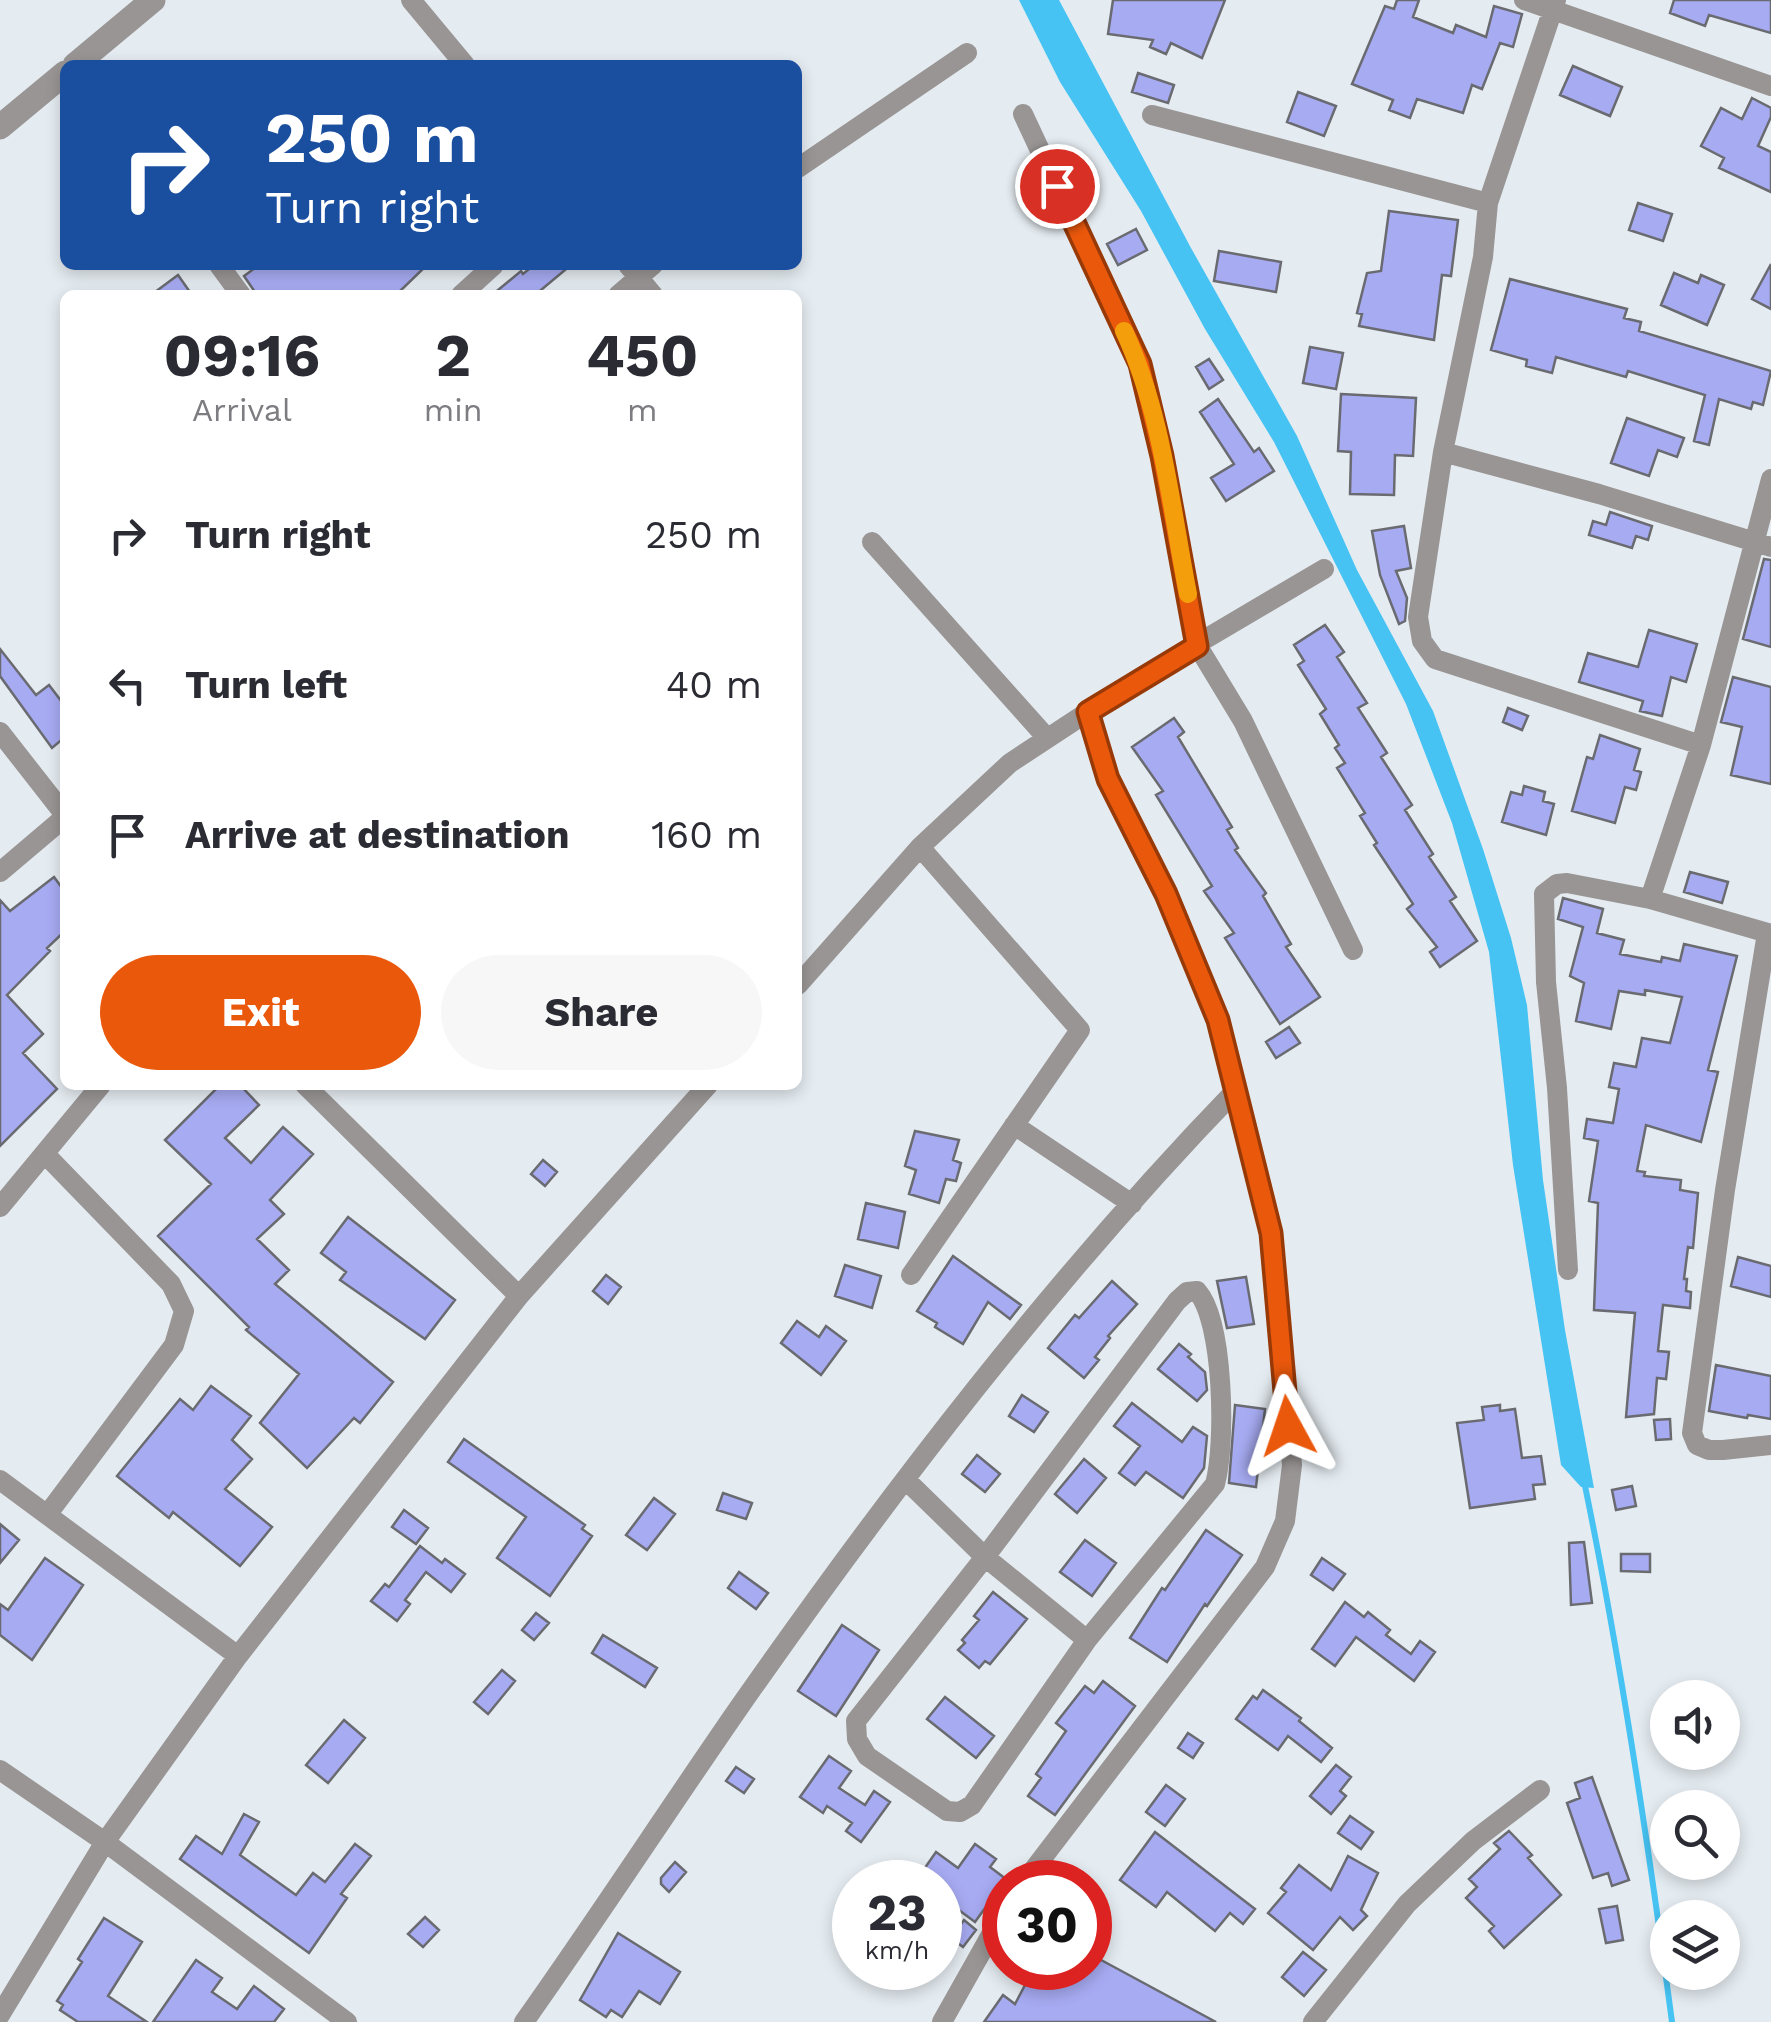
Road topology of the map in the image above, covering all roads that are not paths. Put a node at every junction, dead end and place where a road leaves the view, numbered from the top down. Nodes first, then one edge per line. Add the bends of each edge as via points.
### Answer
1 (153, 0) edge
2 (411, 0) edge
3 (1524, 0) edge
4 (1555, 4) edge
5 (967, 53) dead end
6 (81, 60) edge
7 (461, 60) edge
8 (60, 77) edge
9 (1771, 86) edge
10 (1024, 114) dead end
11 (1152, 115) dead end
12 (0, 126) edge
13 (802, 165) edge
14 (1488, 202) junction
15 (488, 270) edge
16 (639, 270) edge
17 (466, 290) edge
18 (622, 290) edge
19 (1443, 452) junction
20 (1771, 479) edge
21 (872, 542) dead end
22 (1763, 545) edge
23 (1324, 568) dead end
24 (1197, 646) junction
25 (1088, 712) junction
26 (0, 732) edge
27 (1047, 738) junction
28 (1701, 745) junction
29 (60, 804) edge
30 (60, 808) edge
31 (920, 847) junction
32 (0, 872) edge
33 (1650, 900) junction
34 (1769, 934) edge
35 (1353, 950) dead end
36 (802, 980) edge
37 (1237, 1089) junction
38 (97, 1090) edge
39 (309, 1090) edge
40 (703, 1090) edge
41 (1014, 1125) junction
42 (45, 1154) junction
43 (1132, 1204) junction
44 (0, 1207) edge
45 (1568, 1270) dead end
46 (911, 1275) dead end
47 (518, 1296) junction
48 (1771, 1445) edge
49 (0, 1480) edge
50 (906, 1480) junction
51 (47, 1515) junction
52 (984, 1557) junction
53 (1087, 1640) junction
54 (238, 1656) junction
55 (0, 1770) edge
56 (1540, 1790) dead end
57 (105, 1842) junction
58 (1041, 1860) edge
59 (982, 1951) edge
60 (7, 2016) edge
61 (347, 2022) edge
62 (524, 2022) edge
63 (942, 2022) edge
64 (1313, 2022) edge

1 - 6 street
2 - 7 street
3 - 4 street
4 - 9 street
4 - 14 street
5 - 13 street
8 - 12 street
10 - 24 street via 1140,364
11 - 14 street
14 - 19 street
15 - 17 street
16 - 18 street
19 - 22 street
19 - 28 street via 1418,616 1422,641 1435,659
20 - 22 street
21 - 27 street
22 - 28 street
23 - 24 street
24 - 25 street
24 - 35 street via 1243,721
25 - 27 street
25 - 37 street via 1108,779 1166,894 1218,1020
26 - 29 street
27 - 31 street via 1010,763
28 - 33 street
30 - 32 street
31 - 36 street
31 - 41 street via 1080,1030
33 - 34 street
33 - 45 street via 1567,884 1544,894
34 - 48 street via 1692,1433 1709,1450
37 - 43 street
37 - 58 street via 1271,1233 1292,1465 1285,1521 1265,1568
38 - 42 street
39 - 47 street
40 - 47 street
41 - 43 street
41 - 46 street
42 - 44 street
42 - 51 street via 171,1284 184,1310 174,1345
43 - 50 street
47 - 54 street
49 - 51 street
50 - 52 street
50 - 62 street via 738,1708
51 - 54 street
52 - 53 street
52 - 53 street via 856,1721 867,1756 946,1811 972,1806
52 - 53 street via 1177,1301 1196,1291 1205,1300 1220,1372 1215,1484
54 - 57 street
55 - 57 street
56 - 64 street via 1406,1904
57 - 60 street
57 - 61 street
59 - 63 street

